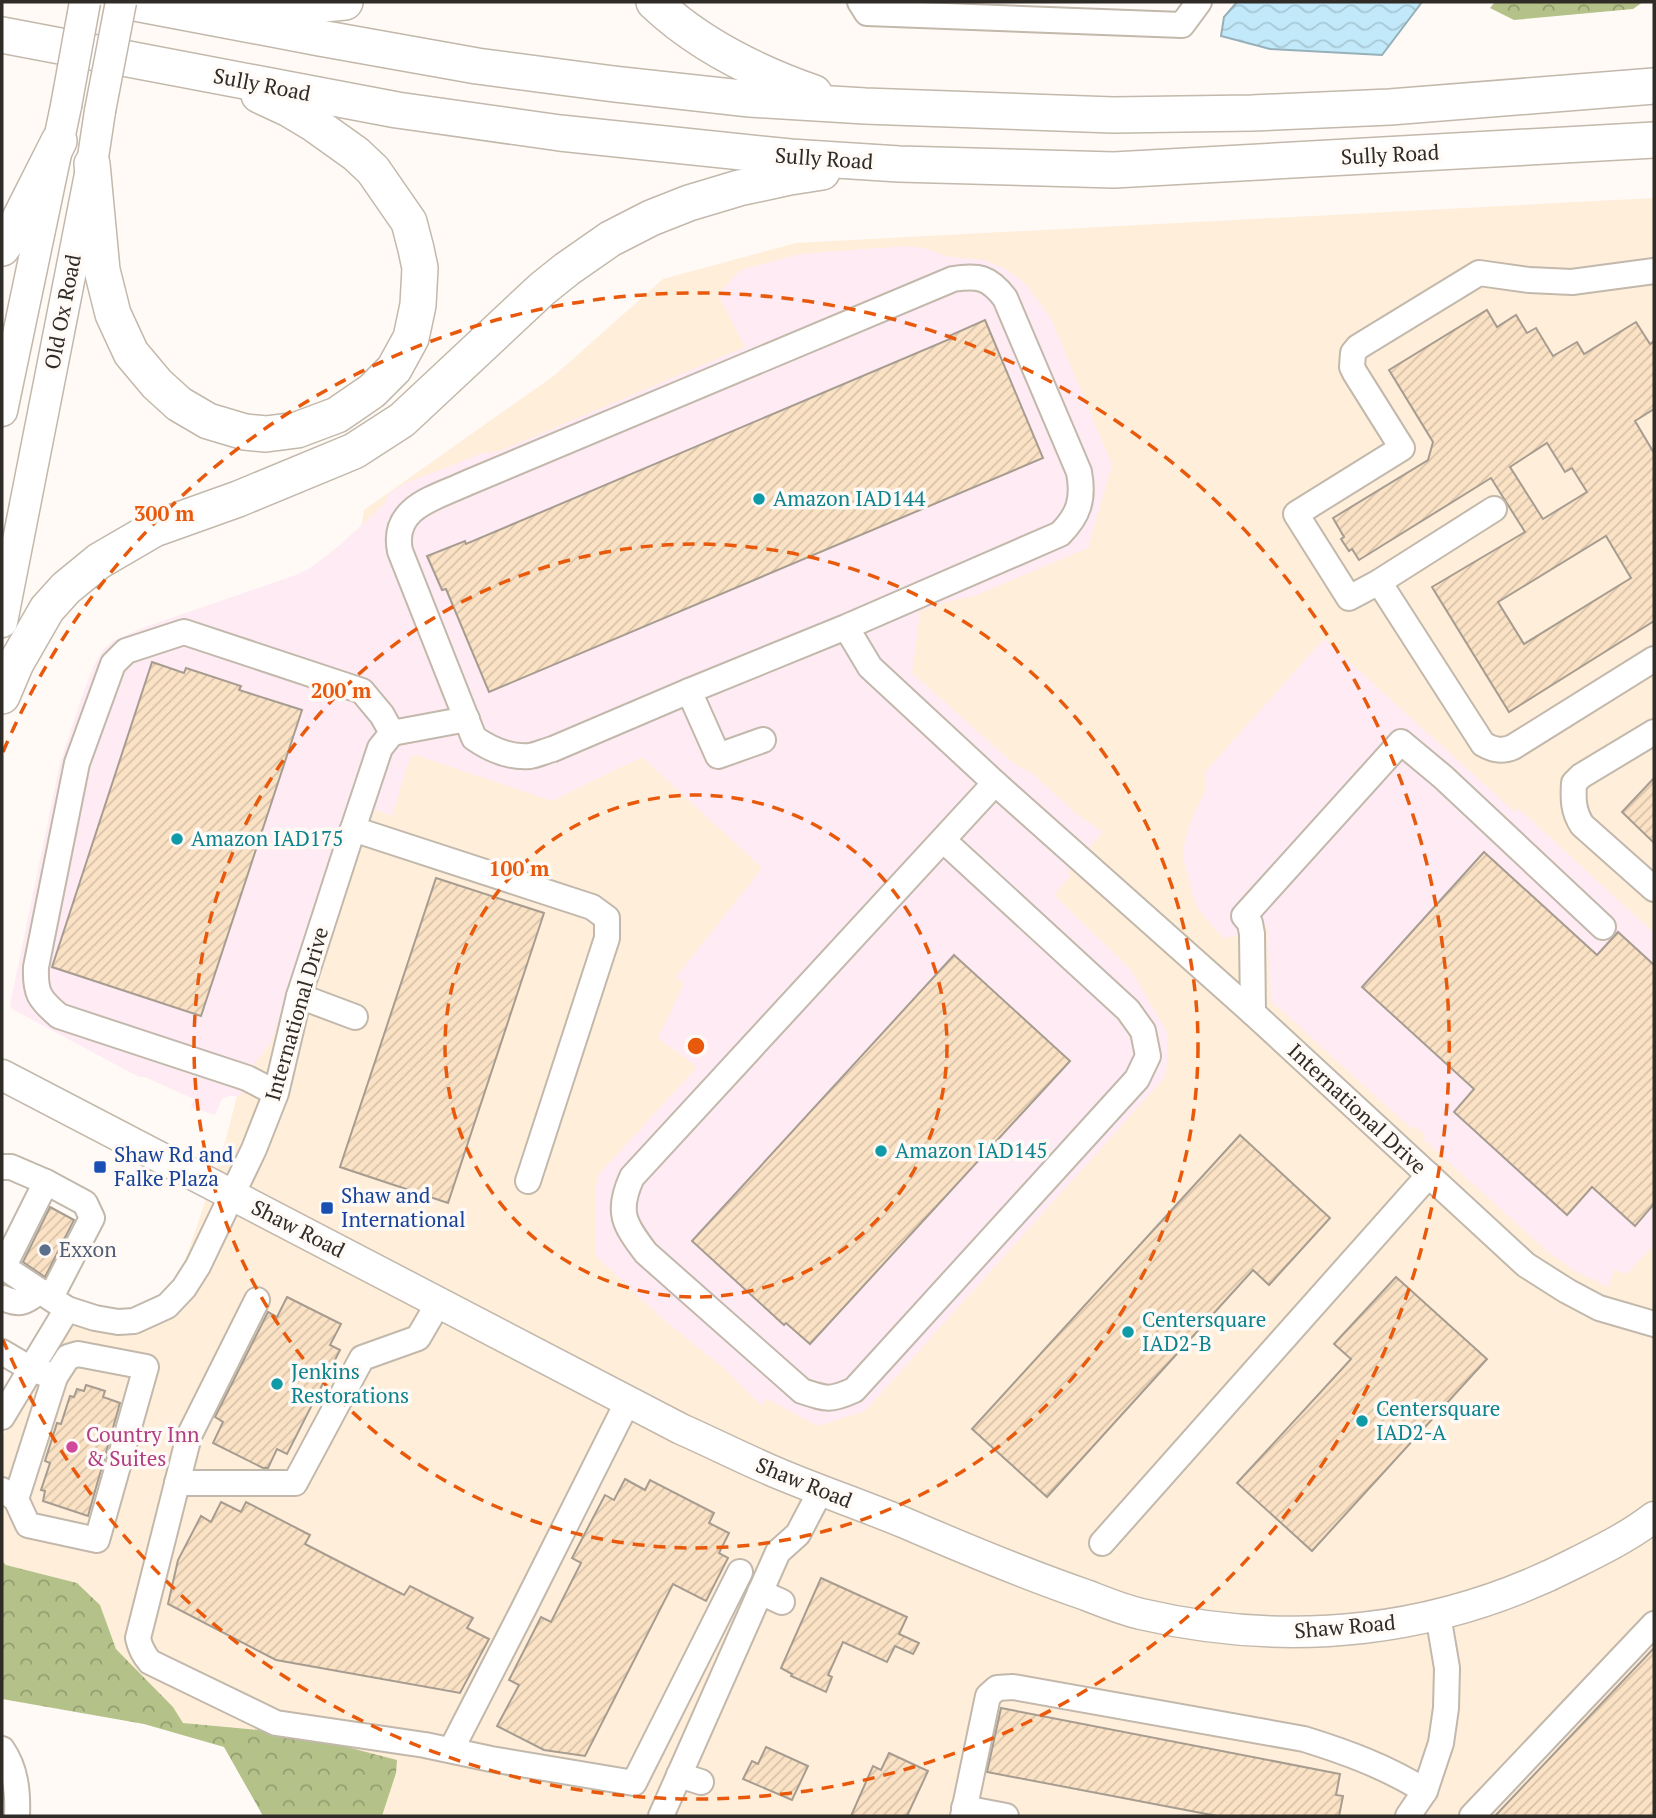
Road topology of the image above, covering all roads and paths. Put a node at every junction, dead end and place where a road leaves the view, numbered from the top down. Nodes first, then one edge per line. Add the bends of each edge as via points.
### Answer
1 (85, 2) edge
2 (121, 2) edge
3 (130, 2) edge
4 (345, 2) edge
5 (654, 2) edge
6 (860, 2) edge
7 (1199, 2) edge
8 (197, 15) junction
9 (5, 36) edge
10 (203, 74) junction
11 (1654, 86) edge
12 (865, 106) junction
13 (1654, 140) edge
14 (59, 141) junction
15 (92, 164) junction
16 (899, 164) junction
17 (2, 248) edge
18 (1651, 276) edge
19 (2, 411) edge
20 (1494, 509) dead end
21 (1379, 582) junction
22 (2, 622) edge
23 (846, 627) junction
24 (1654, 659) edge
25 (689, 691) junction
26 (2, 696) edge
27 (467, 719) junction
28 (1654, 732) edge
29 (392, 733) junction
30 (763, 740) dead end
31 (996, 783) junction
32 (353, 829) junction
33 (943, 840) junction
34 (1654, 889) edge
35 (1603, 927) dead end
36 (299, 996) junction
37 (1254, 1013) junction
38 (355, 1017) dead end
39 (2, 1075) edge
40 (16, 1087) edge
41 (276, 1093) junction
42 (2, 1167) edge
43 (1429, 1175) junction
44 (528, 1181) dead end
45 (46, 1182) junction
46 (231, 1195) junction
47 (4, 1261) edge
48 (3, 1298) edge
49 (53, 1299) junction
50 (257, 1300) dead end
51 (439, 1302) junction
52 (1654, 1324) edge
53 (2, 1352) edge
54 (43, 1373) junction
55 (628, 1401) junction
56 (2, 1417) edge
57 (177, 1483) junction
58 (821, 1490) junction
59 (9, 1494) edge
60 (1654, 1517) edge
61 (1102, 1543) dead end
62 (740, 1572) dead end
63 (1438, 1615) junction
64 (1654, 1624) edge
65 (2, 1749) edge
66 (451, 1750) junction
67 (1425, 1791) junction
68 (964, 1812) edge
69 (17, 1816) edge
70 (661, 1816) edge
71 (1006, 1816) edge
72 (1408, 1816) edge
73 (1472, 1816) edge

1 - 14 main road, Old Ox Road, bridge
2 - 15 main road, Old Ox Road, bridge
3 - 8 highway
4 - 8 highway
5 - 12 highway via 691,32 759,71 814,93
6 - 7 street via 867,13 1182,25
8 - 12 highway via 477,66 600,83
9 - 10 highway, Sully Road
10 - 15 highway via 289,109 356,154 373,170 409,222 420,268 411,338 394,369 372,391 337,415 297,430 266,434 208,421 179,404 131,353 113,314 102,270
10 - 16 highway, Sully Road via 397,110 560,133
11 - 12 highway via 1252,113 1113,115
13 - 16 highway, Sully Road via 1114,170
14 - 17 highway
14 - 19 main road, Old Ox Road
15 - 22 main road, Old Ox Road
16 - 26 highway via 739,188 651,218 610,239 542,289 402,420 354,451 153,529 99,561 47,609
18 - 21 street via 1572,282 1479,273 1353,352 1352,367 1402,448 1296,514 1349,598
20 - 21 street
21 - 24 street via 1479,740 1493,750 1513,747
23 - 25 street
23 - 27 street via 1060,534 1080,505 1079,472 1005,298 987,281 974,276 953,279 412,509 397,538 400,551
23 - 31 street, International Drive via 870,667
25 - 27 street via 529,756 492,750 474,738
25 - 30 street via 718,756
27 - 29 street
28 - 34 street via 1581,776 1574,783 1573,801 1582,825
29 - 32 street, International Drive via 380,748
29 - 41 street via 362,691 184,632 126,652 113,664 77,763 36,967 38,996 59,1016 247,1078
31 - 33 street
31 - 37 street, International Drive
32 - 36 street, International Drive
32 - 44 street via 592,907 607,918 607,939
33 - 33 street via 632,1177 621,1208 630,1233 646,1253 802,1391 821,1397 835,1399 854,1390 1137,1079 1148,1056 1143,1031 1128,1010
35 - 37 street via 1401,742 1244,916 1252,934
36 - 38 street
36 - 41 street, International Drive
37 - 43 street, International Drive
39 - 40 main road, Shaw Road
40 - 46 main road, Shaw Road
41 - 46 street, International Drive
42 - 45 street
43 - 52 street, International Drive via 1543,1277 1599,1307
43 - 61 street
45 - 47 street
45 - 49 street via 85,1203 92,1218
46 - 49 street, International Drive via 198,1266 167,1306 134,1321 118,1322 95,1318
46 - 51 main road, Shaw Road
47 - 49 street, International Drive via 12,1274
48 - 49 street via 15,1303
49 - 54 street
50 - 57 street via 189,1436
51 - 55 main road, Shaw Road
51 - 57 street via 418,1338 362,1357 295,1483
53 - 54 street
54 - 56 street
54 - 59 street
54 - 59 street via 78,1354 146,1367 97,1540 29,1525
55 - 58 main road, Shaw Road
55 - 66 street
57 - 66 street via 138,1638 150,1662 276,1723
58 - 63 main road, Shaw Road via 1034,1577 1139,1614 1247,1631 1300,1633 1395,1625
58 - 70 street via 798,1534 778,1552 771,1597 690,1779
60 - 63 main road, Shaw Road via 1546,1578
62 - 66 street via 634,1783
63 - 67 street via 1447,1668 1446,1708 1441,1743
64 - 73 street
65 - 69 street via 18,1791
67 - 68 street via 1399,1774 1304,1738 1013,1687 997,1688 988,1696
67 - 72 street
68 - 71 street

